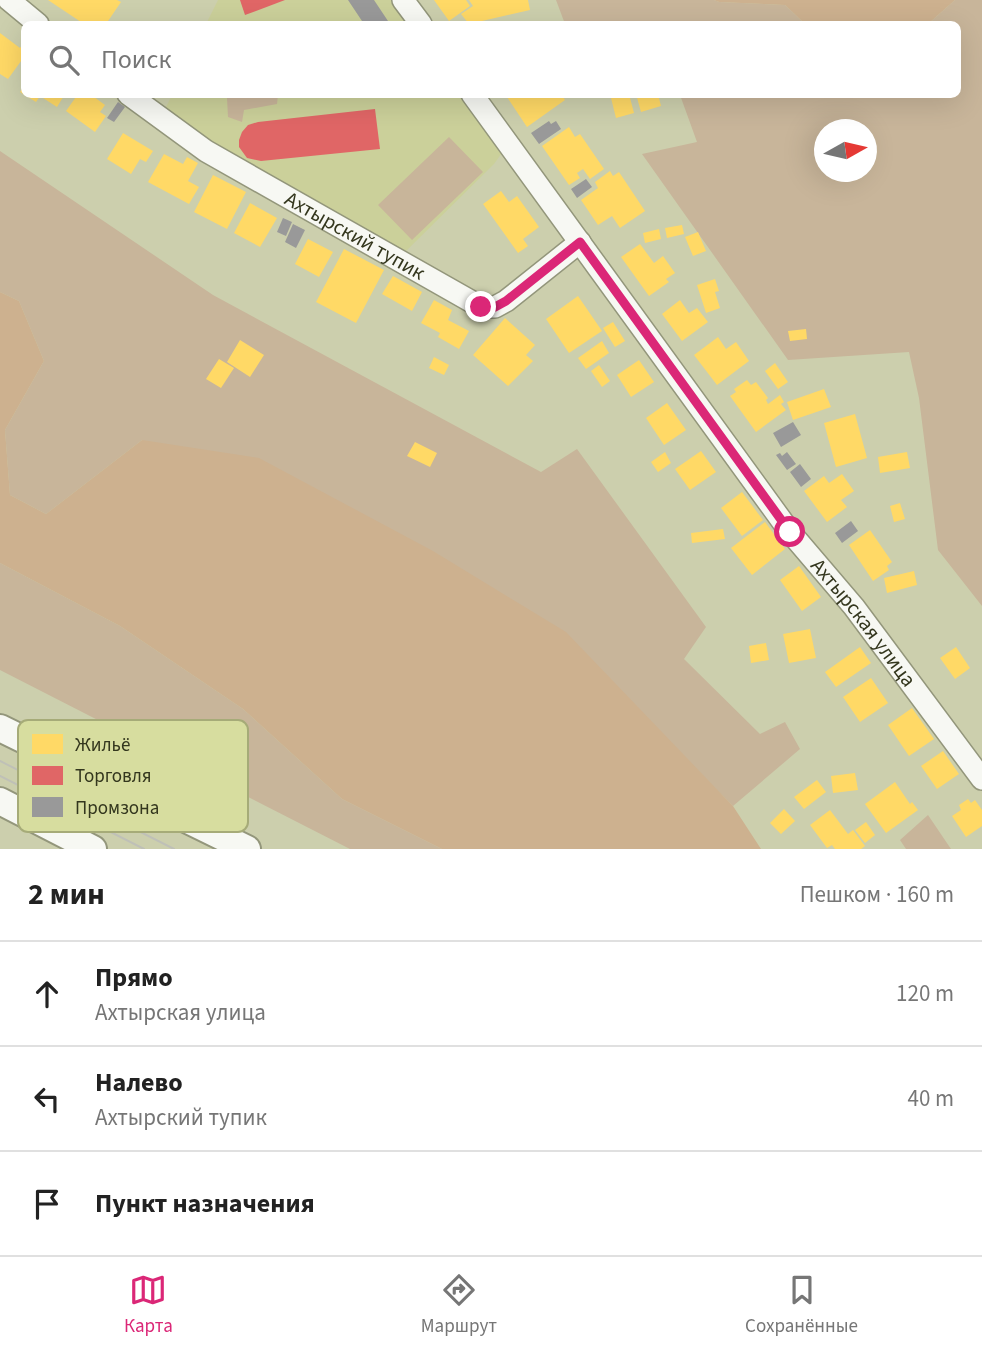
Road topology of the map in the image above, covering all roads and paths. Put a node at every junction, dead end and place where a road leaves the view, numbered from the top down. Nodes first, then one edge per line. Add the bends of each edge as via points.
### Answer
1 (9, 0) edge
2 (403, 0) edge
3 (34, 21) edge
4 (419, 21) edge
5 (133, 98) edge
6 (475, 98) edge
7 (580, 242) junction
8 (0, 728) edge
9 (18, 737) edge
10 (982, 779) edge
11 (0, 801) edge
12 (18, 810) edge
13 (60, 832) edge
14 (212, 832) edge
15 (93, 849) edge
16 (247, 849) edge

1 - 3 street
2 - 4 street
5 - 7 street, Ахтырский тупик via 206,151 481,307 506,301
6 - 7 street, Ахтырская улица
7 - 10 street, Ахтырская улица via 790,532 854,607
8 - 9 main road
11 - 12 main road
13 - 15 main road
14 - 16 main road

